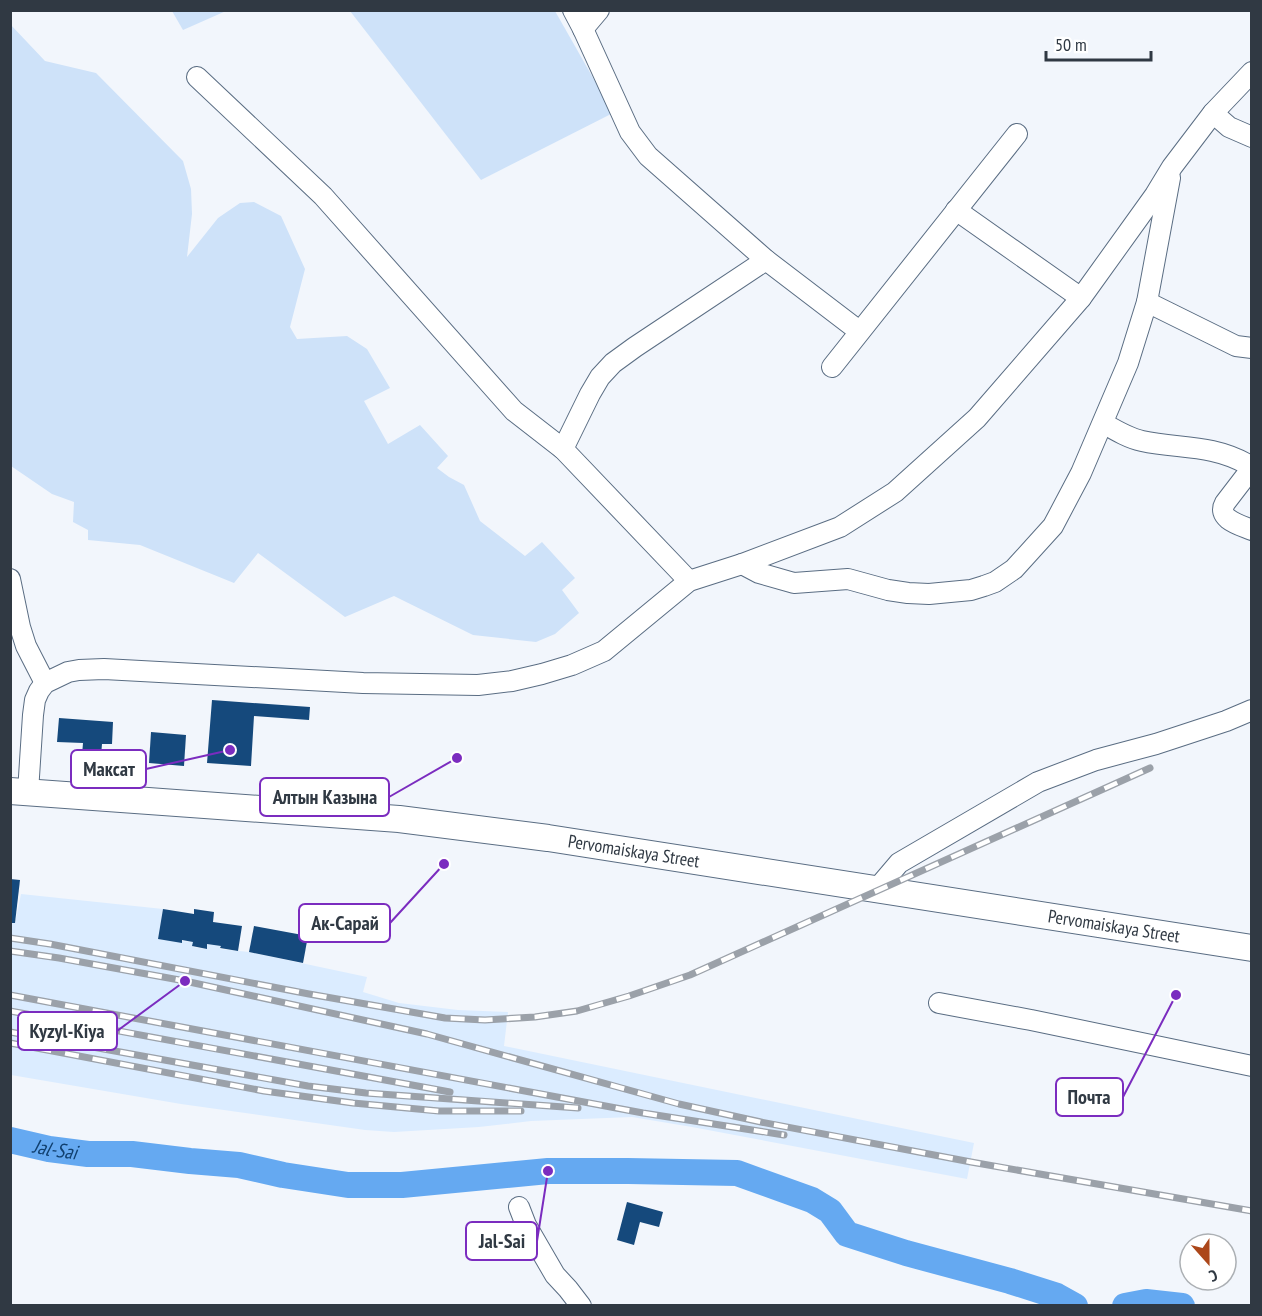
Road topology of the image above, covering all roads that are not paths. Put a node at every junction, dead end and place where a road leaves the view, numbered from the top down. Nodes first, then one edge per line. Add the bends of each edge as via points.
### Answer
1 (573, 10) edge
2 (599, 10) edge
3 (583, 29) junction
4 (1251, 72) edge
5 (197, 77) dead end
6 (1213, 112) junction
7 (1017, 134) dead end
8 (1251, 137) edge
9 (1160, 199) junction
10 (957, 210) junction
11 (766, 260) junction
12 (1081, 298) junction
13 (1148, 302) junction
14 (859, 331) junction
15 (1251, 348) edge
16 (832, 367) dead end
17 (1103, 423) junction
18 (563, 449) junction
19 (1251, 530) edge
20 (741, 564) junction
21 (10, 579) edge
22 (689, 581) junction
23 (45, 683) junction
24 (1251, 710) edge
25 (19, 792) edge
26 (876, 890) junction
27 (1251, 948) edge
28 (939, 1003) dead end
29 (1251, 1065) edge
30 (519, 1207) dead end
31 (581, 1305) edge

1 - 3 street
2 - 3 street
3 - 11 street via 630,132 648,156
4 - 6 street
5 - 18 street via 323,196 514,411
6 - 8 street via 1229,127
6 - 9 street via 1172,167
7 - 10 street
9 - 12 street
9 - 13 street
10 - 12 street
10 - 14 street
11 - 14 street
11 - 18 street via 613,363 590,394
12 - 20 street via 977,418 895,492 840,527
13 - 15 street via 1236,346
13 - 17 street
14 - 16 street
17 - 19 street via 1140,441 1220,452 1247,464 1248,473 1222,512
17 - 20 street via 1053,526 1014,568 995,582 971,590 908,593 848,579 794,583
18 - 22 street
20 - 22 street
21 - 23 street via 26,646
22 - 23 street via 604,651 572,665 512,681 478,685 363,683 104,669 68,672
23 - 25 street via 35,700
24 - 26 street via 1038,782 899,863
25 - 26 main road, Pervomaiskaya Street via 399,819 548,838
26 - 27 main road, Pervomaiskaya Street
28 - 29 street
30 - 31 street via 525,1225 555,1275

